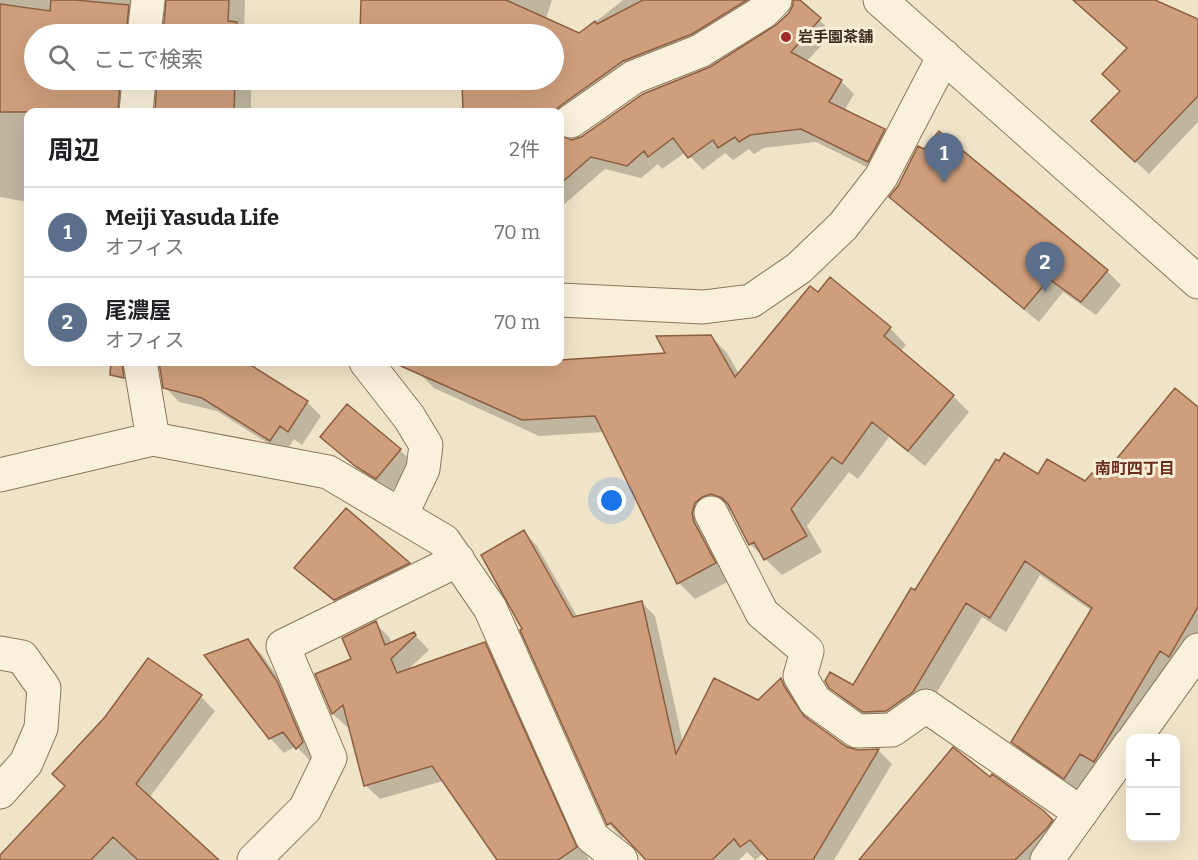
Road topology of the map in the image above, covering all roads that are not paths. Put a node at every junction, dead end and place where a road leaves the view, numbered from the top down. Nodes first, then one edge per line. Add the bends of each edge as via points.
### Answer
1 (147, 0) edge
2 (775, 0) edge
3 (880, 0) edge
4 (145, 24) edge
5 (944, 56) junction
6 (138, 90) edge
7 (136, 108) edge
8 (571, 121) dead end
9 (1198, 282) edge
10 (564, 300) edge
11 (141, 366) edge
12 (369, 366) edge
13 (153, 440) junction
14 (0, 475) edge
15 (711, 513) dead end
16 (401, 515) junction
17 (458, 560) junction
18 (1198, 650) edge
19 (0, 653) edge
20 (1138, 734) edge
21 (1126, 751) edge
22 (0, 792) edge
23 (1081, 813) junction
24 (254, 860) edge
25 (621, 860) edge
26 (1047, 860) edge

1 - 4 street
2 - 8 street via 763,12 700,51 634,77
3 - 5 street
5 - 9 street
5 - 10 street via 881,177 843,226 799,268 751,301 703,307
6 - 7 street
11 - 13 street
12 - 16 street via 426,446 423,469
13 - 14 street
13 - 16 street via 328,472
15 - 23 street via 762,613 807,651 800,676 815,701 857,731 892,730 926,706
16 - 17 street via 444,541
17 - 24 street via 283,646 330,758 305,809
17 - 25 street via 490,608 592,837
18 - 20 street
19 - 22 street via 22,657 44,688 41,728 26,763
21 - 23 street
23 - 26 street

